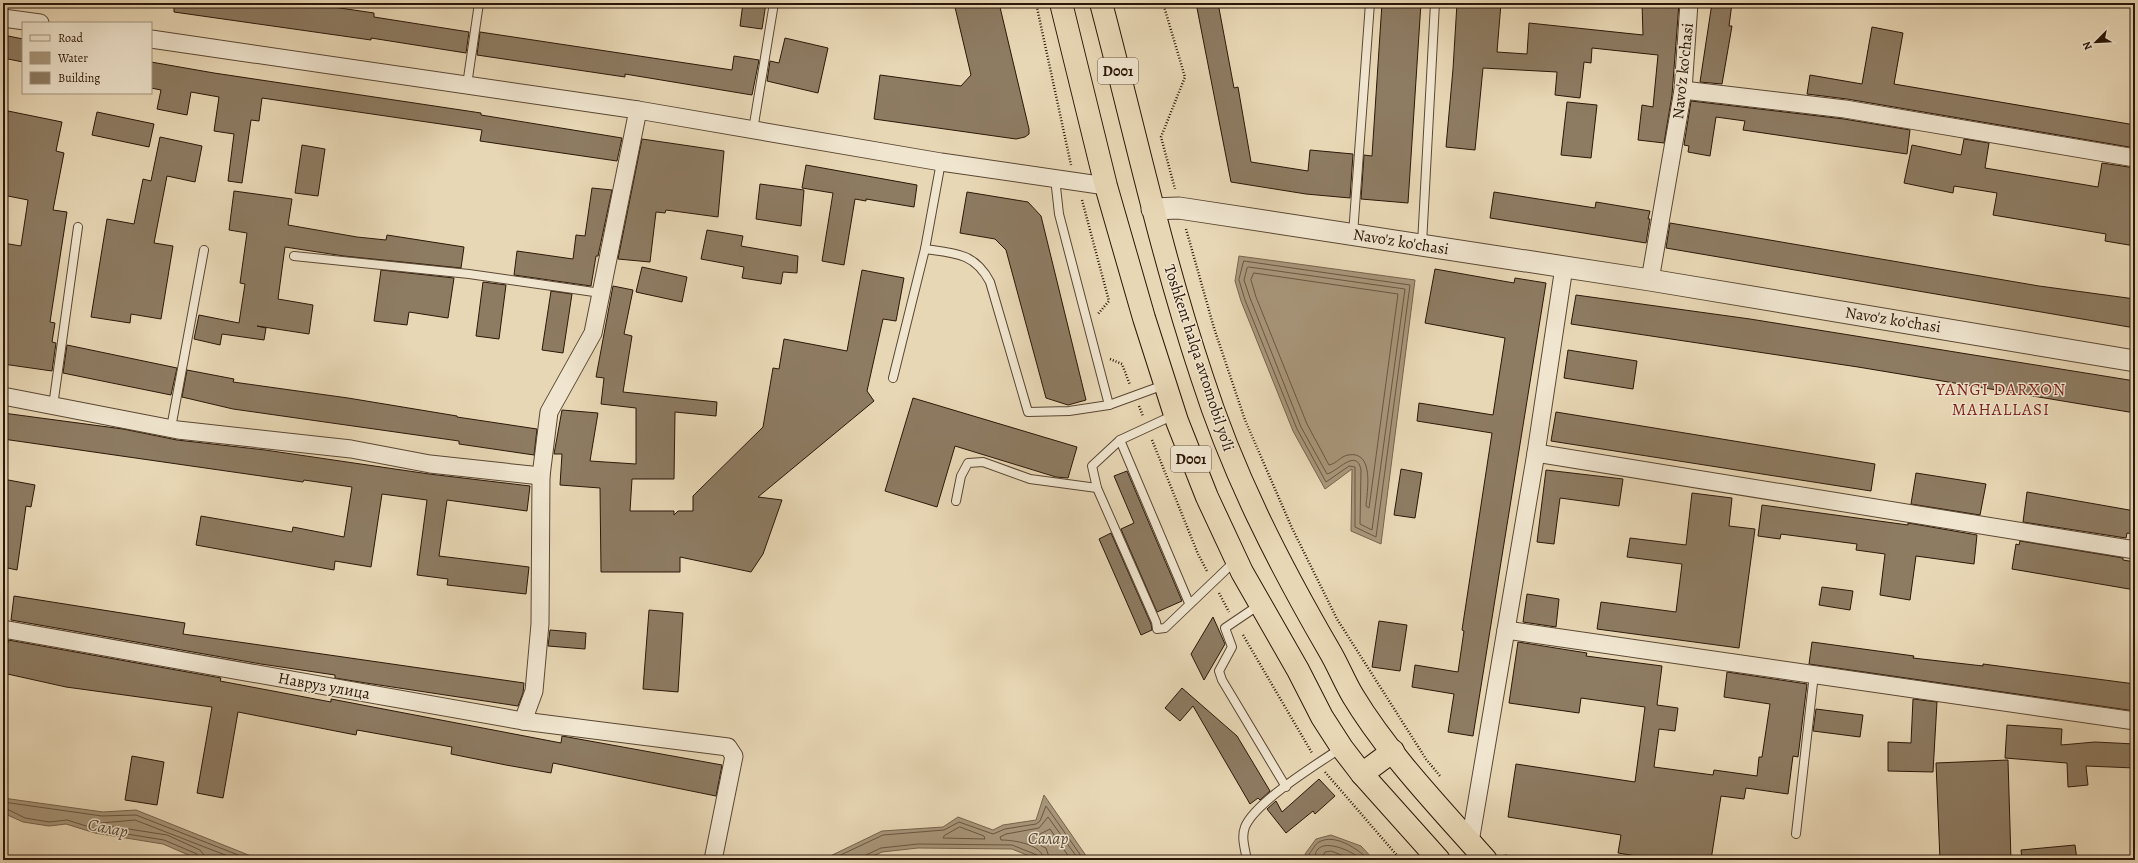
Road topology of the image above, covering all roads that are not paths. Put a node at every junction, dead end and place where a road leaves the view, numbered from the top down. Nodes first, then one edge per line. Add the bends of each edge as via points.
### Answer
1 (479, 3) edge
2 (774, 3) edge
3 (1061, 3) edge
4 (1101, 3) edge
5 (1370, 3) edge
6 (1435, 3) edge
7 (1689, 3) edge
8 (3, 18) edge
9 (33, 22) edge
10 (152, 39) edge
11 (467, 85) junction
12 (1684, 90) junction
13 (638, 110) junction
14 (753, 130) junction
15 (2135, 158) edge
16 (941, 162) junction
17 (1054, 178) junction
18 (1106, 186) junction
19 (1152, 209) junction
20 (78, 227) dead end
21 (1353, 235) junction
22 (1422, 245) junction
23 (925, 249) junction
24 (204, 250) dead end
25 (294, 256) dead end
26 (1564, 267) junction
27 (1650, 280) junction
28 (601, 293) junction
29 (2135, 361) edge
30 (893, 378) dead end
31 (1164, 385) junction
32 (3, 396) edge
33 (1109, 405) junction
34 (53, 406) junction
35 (1175, 414) junction
36 (171, 428) junction
37 (1120, 440) junction
38 (1536, 452) junction
39 (541, 476) junction
40 (1097, 488) junction
41 (956, 501) dead end
42 (2135, 550) edge
43 (1236, 560) junction
44 (1189, 602) junction
45 (1260, 605) junction
46 (3, 629) edge
47 (1506, 630) junction
48 (1814, 674) junction
49 (523, 721) junction
50 (2135, 721) edge
51 (1342, 748) junction
52 (1393, 751) junction
53 (1362, 774) junction
54 (1286, 787) junction
55 (1796, 834) dead end
56 (1470, 842) junction
57 (1495, 857) edge
58 (713, 860) edge
59 (1247, 860) edge
60 (1439, 860) edge

1 - 11 lane
2 - 14 lane
3 - 18 highway, D001
4 - 19 highway, Toshkent halqa avtomobil yo'li / D001
5 - 21 lane
6 - 22 lane
7 - 12 street, Navo'z ko'chasi
8 - 9 street
10 - 11 street
11 - 13 street
12 - 15 street via 1845,109
12 - 27 street, Navo'z ko'chasi
13 - 14 street
13 - 28 street
14 - 16 street
16 - 17 street
16 - 23 lane
17 - 18 street
17 - 33 lane via 1059,214
18 - 31 highway, D001
19 - 21 street, Navo'z ko'chasi via 1179,208
19 - 52 highway, Toshkent halqa avtomobil yo'li / D001 via 1202,377 1242,485 1293,588 1353,696
20 - 34 lane
21 - 22 street, Navo'z ko'chasi
22 - 26 street, Navo'z ko'chasi
23 - 30 lane
23 - 33 lane via 968,257 985,271 1028,412 1068,411
24 - 36 lane
25 - 28 lane via 469,274
26 - 27 street, Navo'z ko'chasi
26 - 38 street
27 - 29 street, Navo'z ko'chasi
28 - 39 street via 593,333 549,412
31 - 33 lane
31 - 35 highway, D001
32 - 34 street
34 - 36 street
35 - 37 lane
35 - 43 highway, D001 via 1190,456
36 - 39 street via 351,449 430,464
37 - 40 lane via 1092,466
37 - 44 lane
38 - 42 street
38 - 47 street
39 - 49 street via 540,624 534,691
40 - 41 lane via 1030,480 984,462 968,463 961,476
40 - 44 lane via 1157,629 1165,628
43 - 44 lane
43 - 45 highway, D001
45 - 51 highway, D001
45 - 54 lane via 1225,628 1232,647 1220,671 1222,680
46 - 49 street, Навруз улица
47 - 48 street
47 - 56 street
48 - 50 street
48 - 55 lane
49 - 58 street, Навруз улица via 728,747 734,756
51 - 53 highway, D001
51 - 54 lane
52 - 53 highway
52 - 56 highway, Toshkent halqa avtomobil yo'li / D001
53 - 60 highway, D001
54 - 59 lane via 1252,814 1244,834
56 - 57 highway, Toshkent halqa avtomobil yo'li / D001

